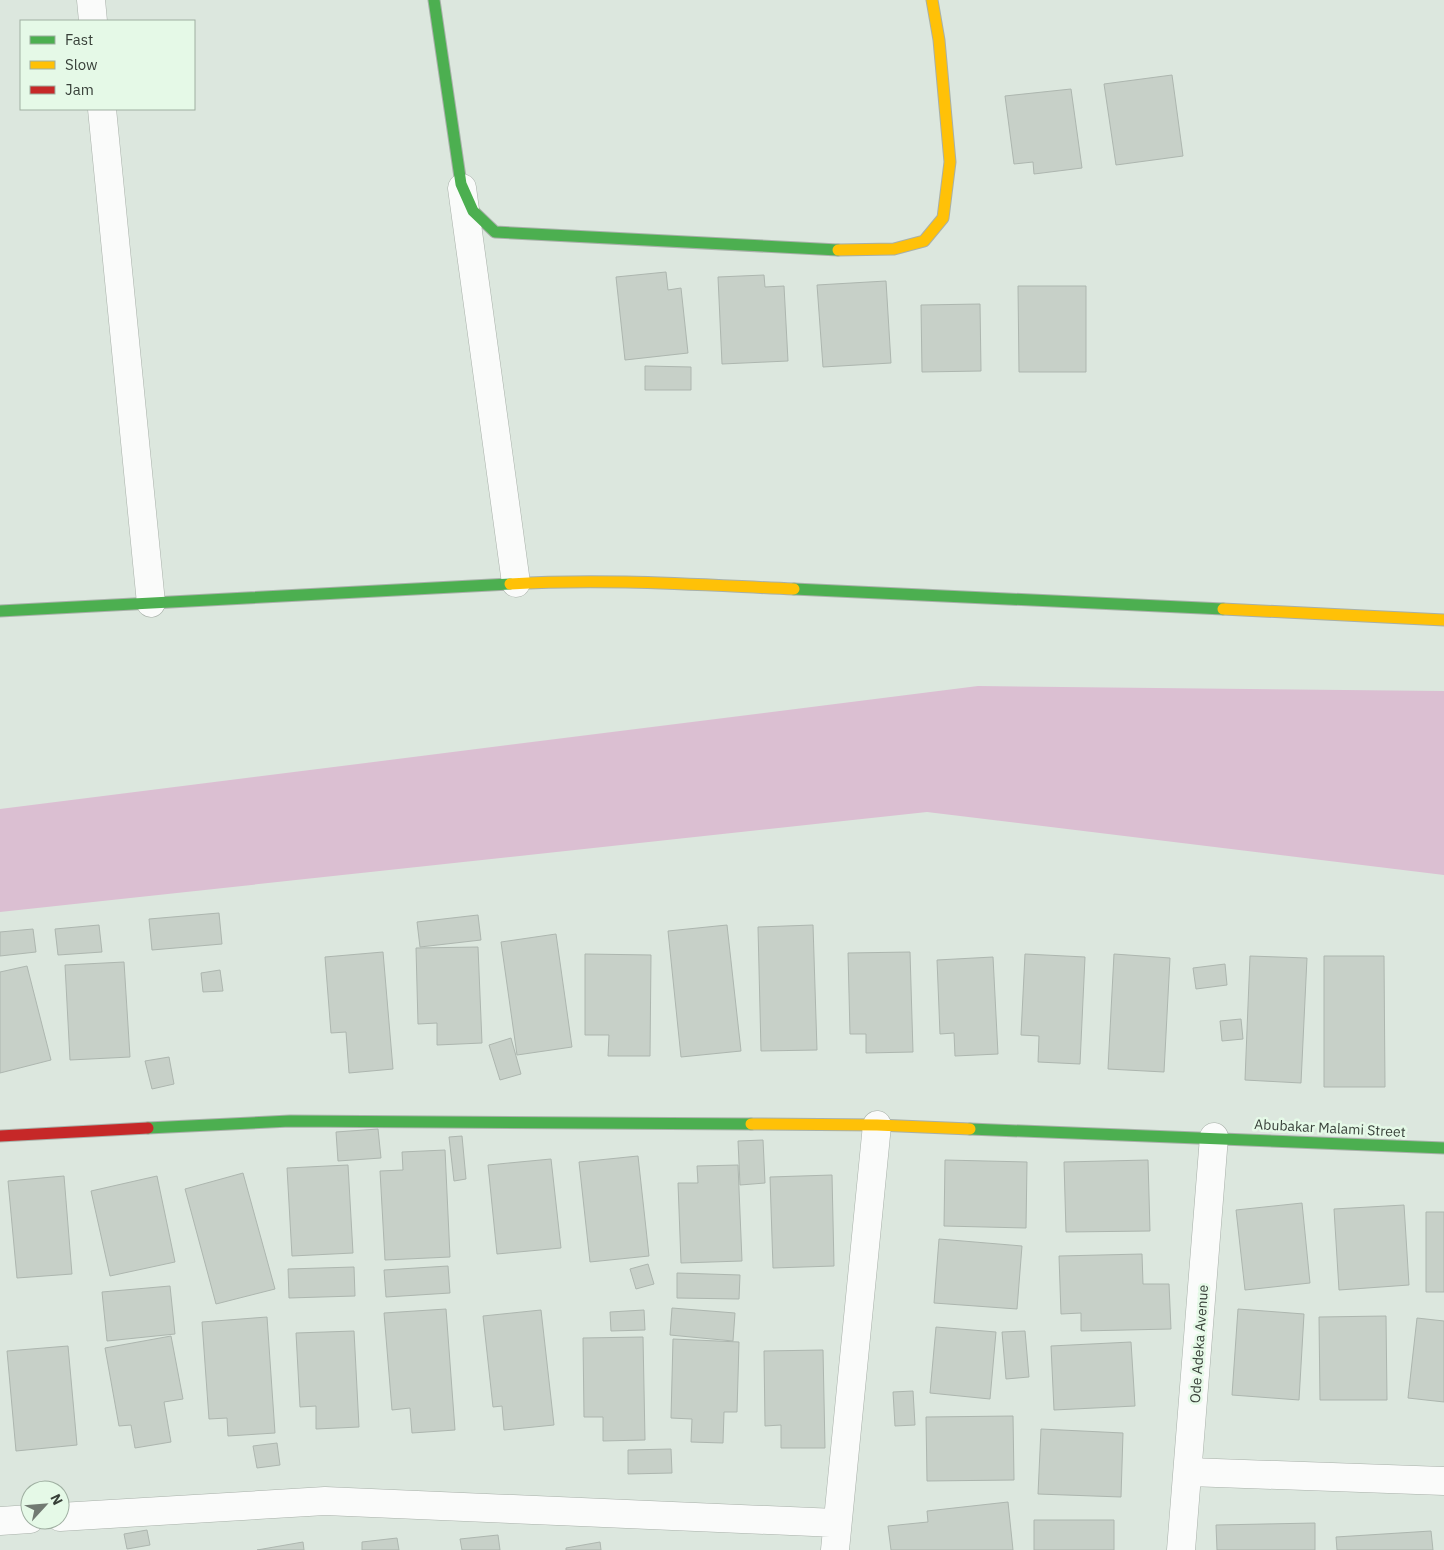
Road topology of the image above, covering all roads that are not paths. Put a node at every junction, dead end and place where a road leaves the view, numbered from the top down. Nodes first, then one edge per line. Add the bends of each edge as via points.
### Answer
1 (91, 0) edge
2 (434, 0) edge
3 (932, 0) edge
4 (94, 20) edge
5 (102, 110) edge
6 (461, 184) junction
7 (516, 583) junction
8 (151, 603) junction
9 (0, 611) edge
10 (1444, 620) edge
11 (877, 1125) junction
12 (0, 1136) edge
13 (1214, 1137) junction
14 (1444, 1148) edge
15 (1189, 1472) junction
16 (1444, 1481) edge
17 (70, 1516) edge
18 (20, 1520) edge
19 (0, 1521) edge
20 (836, 1523) junction
21 (834, 1550) edge
22 (1181, 1550) edge

1 - 4 street
2 - 6 street
3 - 6 street via 939,40 950,162 943,218 924,241 894,250 851,251 495,232 477,219 466,202
5 - 8 street
6 - 7 street
7 - 8 street
7 - 10 street via 646,582
8 - 9 street
11 - 12 street, Abubakar Malami Street via 290,1121
11 - 13 street, Abubakar Malami Street
11 - 20 street
13 - 14 street, Abubakar Malami Street
13 - 15 street, Ode Adeka Avenue
15 - 16 street
15 - 22 street, Ode Adeka Avenue
17 - 20 street via 325,1501
18 - 19 street
20 - 21 street

